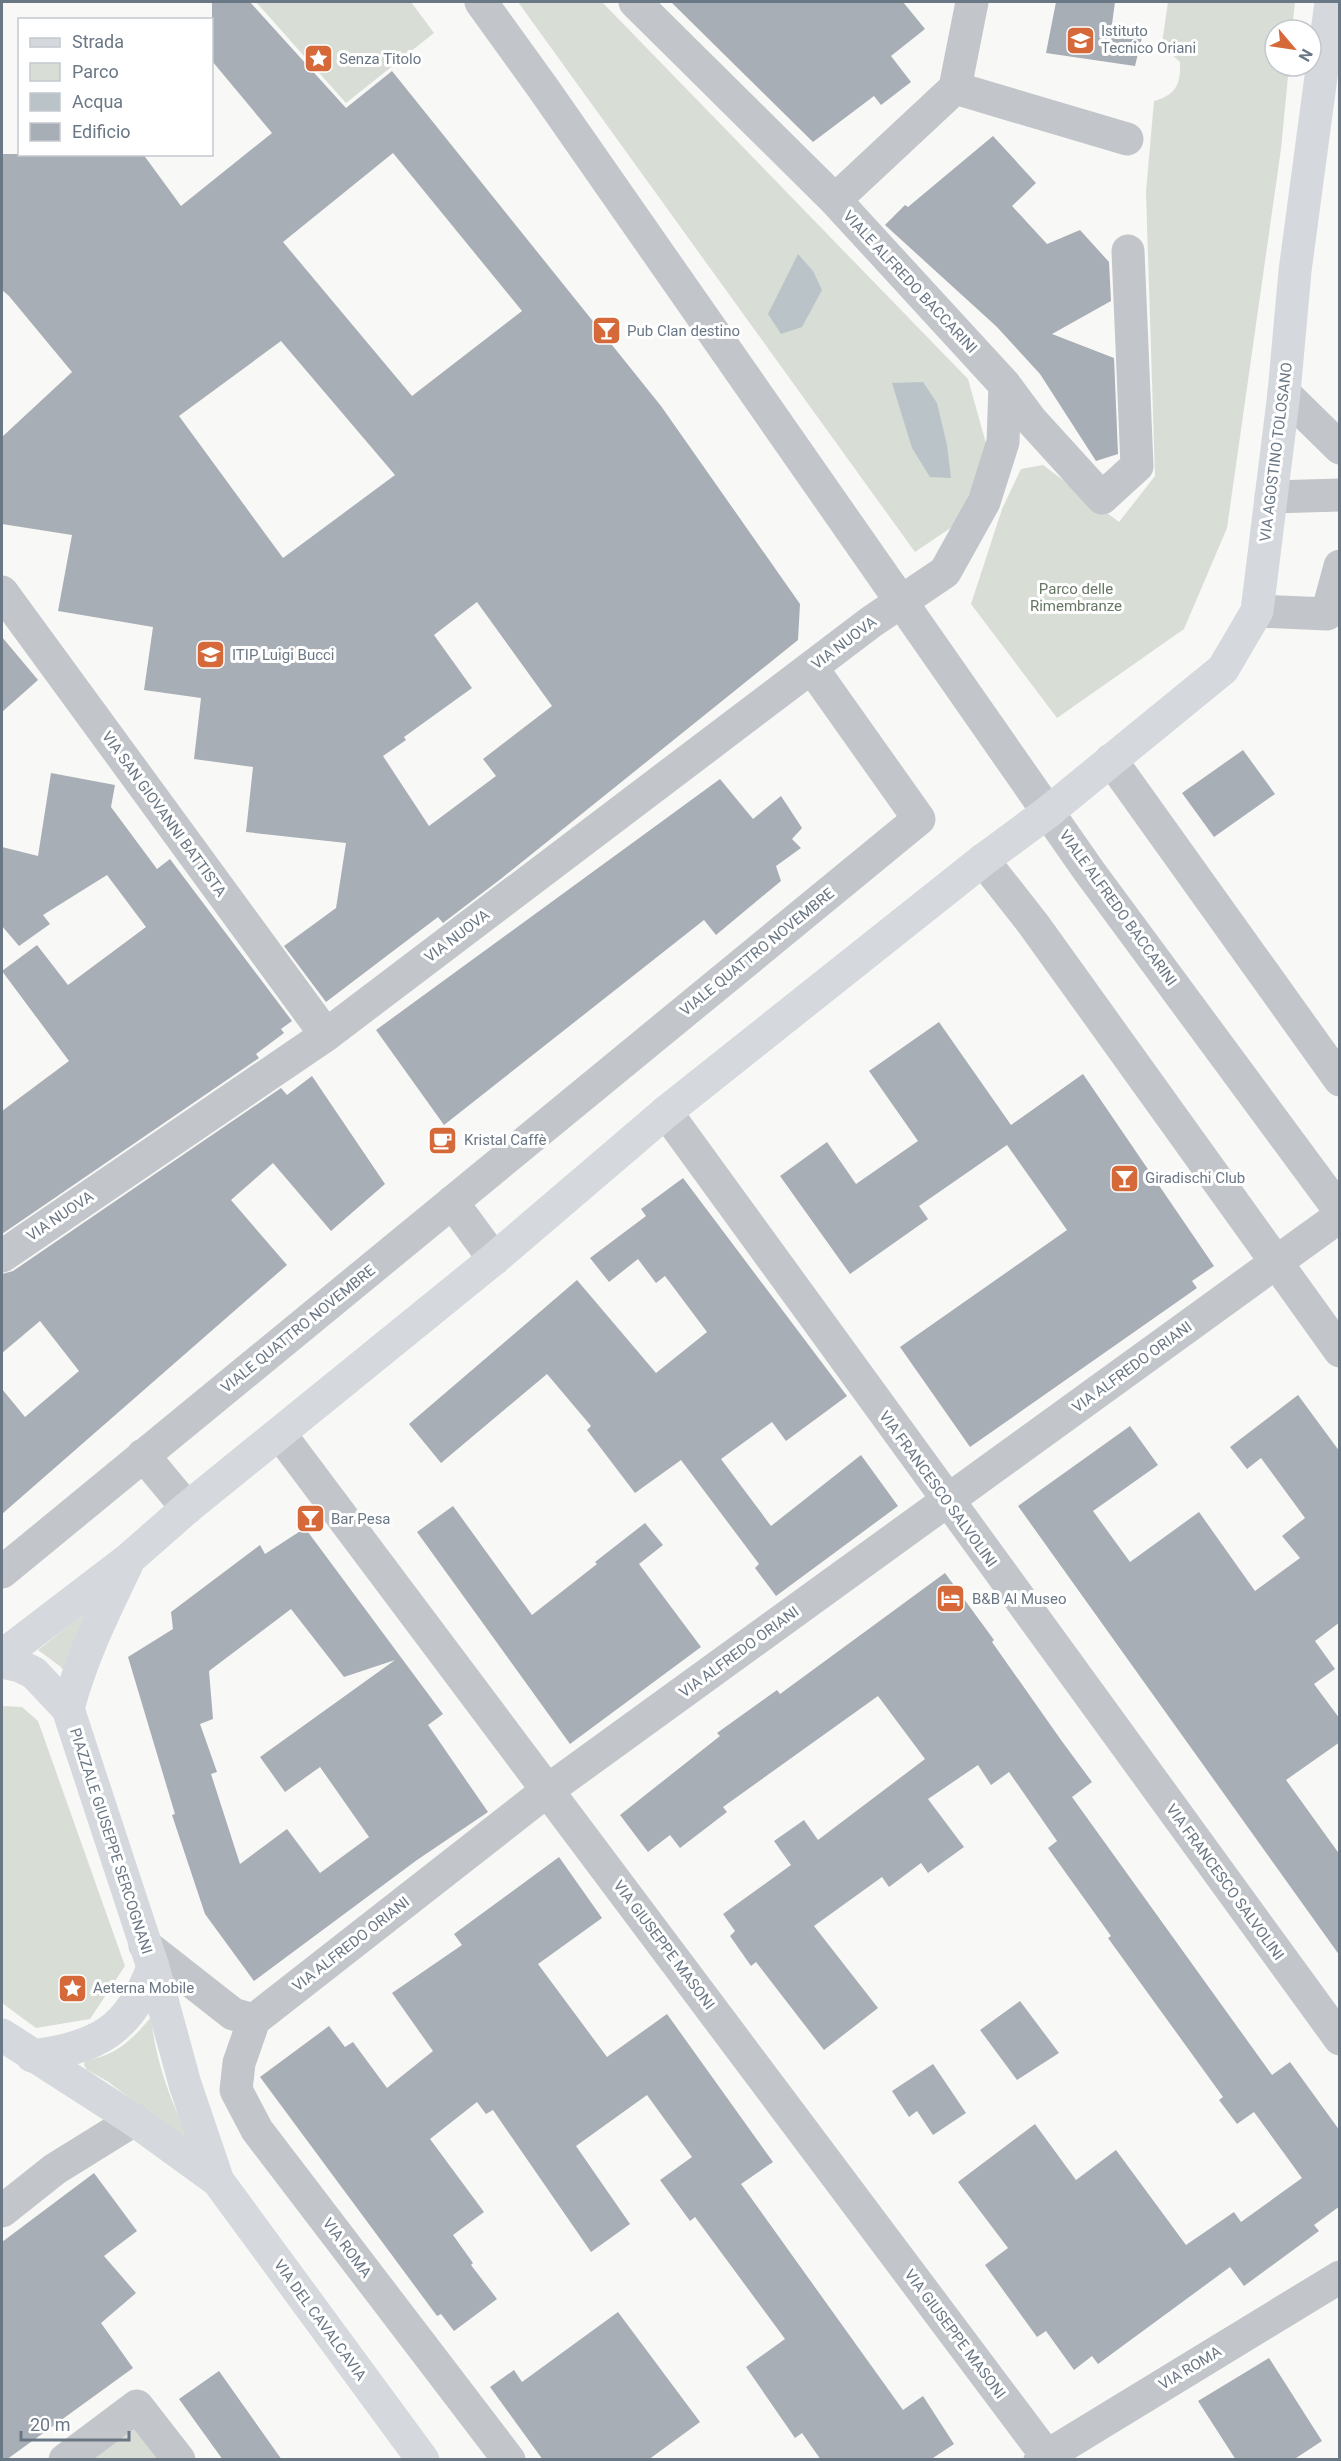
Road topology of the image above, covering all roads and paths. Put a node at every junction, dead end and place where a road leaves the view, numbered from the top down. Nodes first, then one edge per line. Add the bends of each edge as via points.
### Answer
1 (481, 2) edge
2 (635, 2) edge
3 (972, 2) edge
4 (1331, 2) edge
5 (955, 88) junction
6 (1127, 139) dead end
7 (835, 200) junction
8 (1128, 251) dead end
9 (1005, 385) junction
10 (1284, 393) junction
11 (1340, 448) edge
12 (1340, 495) edge
13 (1271, 497) junction
14 (1340, 566) edge
15 (2, 592) edge
16 (901, 601) junction
17 (1257, 611) junction
18 (1335, 618) edge
19 (812, 668) junction
20 (1111, 760) junction
21 (1048, 812) junction
22 (983, 860) junction
23 (326, 1035) junction
24 (1340, 1080) edge
25 (666, 1112) junction
26 (452, 1202) junction
27 (1340, 1211) edge
28 (1340, 1216) edge
29 (2, 1256) edge
30 (494, 1259) junction
31 (1277, 1262) junction
32 (1340, 1351) edge
33 (280, 1434) junction
34 (144, 1455) junction
35 (947, 1501) junction
36 (187, 1508) junction
37 (130, 1558) junction
38 (2, 1572) edge
39 (2, 1656) edge
40 (2, 1662) edge
41 (68, 1709) junction
42 (548, 1790) junction
43 (149, 1956) junction
44 (254, 2020) junction
45 (2, 2035) edge
46 (1340, 2039) edge
47 (32, 2056) junction
48 (134, 2120) junction
49 (218, 2181) junction
50 (2, 2211) edge
51 (1340, 2277) edge
52 (1043, 2457) edge
53 (65, 2460) edge
54 (179, 2460) edge
55 (423, 2460) edge
56 (509, 2460) edge

1 - 16 street, VIALE ALFREDO BACCARINI
2 - 7 street, VIALE ALFREDO BACCARINI
3 - 5 street
4 - 10 main road, VIA AGOSTINO TOLOSANO via 1295,271
5 - 6 street
5 - 7 street
7 - 9 street, VIALE ALFREDO BACCARINI
8 - 9 street via 1137,466 1102,498 1031,420
9 - 16 street via 1003,442 984,502 945,572
10 - 11 street
10 - 13 main road, VIA AGOSTINO TOLOSANO
12 - 13 street
13 - 17 main road, VIA AGOSTINO TOLOSANO
14 - 18 street
15 - 23 street, VIA SAN GIOVANNI BATTISTA
16 - 19 street, VIA NUOVA
16 - 21 street, VIALE ALFREDO BACCARINI
17 - 18 street
17 - 20 main road, VIA AGOSTINO TOLOSANO via 1223,669
19 - 23 street, VIA NUOVA
19 - 26 street, VIALE QUATTRO NOVEMBRE via 919,819
20 - 21 main road, VIA AGOSTINO TOLOSANO
20 - 24 street
21 - 22 main road
21 - 27 street, VIALE ALFREDO BACCARINI
22 - 25 main road
22 - 31 street
23 - 29 street, VIA NUOVA
25 - 30 main road
25 - 35 street, VIA FRANCESCO SALVOLINI
26 - 30 street
26 - 34 street, VIALE QUATTRO NOVEMBRE
28 - 31 street, VIA ALFREDO ORIANI
30 - 33 main road
31 - 32 street
31 - 35 street, VIA ALFREDO ORIANI
33 - 36 main road
33 - 42 street, VIA GIUSEPPE MASONI
34 - 36 street
34 - 38 street, VIALE QUATTRO NOVEMBRE
35 - 42 street, VIA ALFREDO ORIANI
35 - 46 street, VIA FRANCESCO SALVOLINI
36 - 37 main road
37 - 39 main road
37 - 41 main road via 88,1647
40 - 41 main road, PIAZZALE GIUSEPPE SERCOGNANI via 33,1673
41 - 43 main road, PIAZZALE GIUSEPPE SERCOGNANI
42 - 44 street, VIA ALFREDO ORIANI
42 - 52 street, VIA GIUSEPPE MASONI
43 - 44 street via 233,2014
43 - 47 main road, PIAZZALE GIUSEPPE SERCOGNANI via 145,1989 122,2022 92,2043
43 - 49 main road, VIA DEL CAVALCAVIA via 177,2058
44 - 56 street, VIA ROMA via 239,2063 236,2090 257,2130
45 - 47 main road
47 - 48 main road, VIA DEL CAVALCAVIA
48 - 49 main road, VIA DEL CAVALCAVIA
48 - 50 street via 55,2169
49 - 55 main road, VIA DEL CAVALCAVIA
51 - 52 street, VIA ROMA
53 - 54 street via 137,2406

